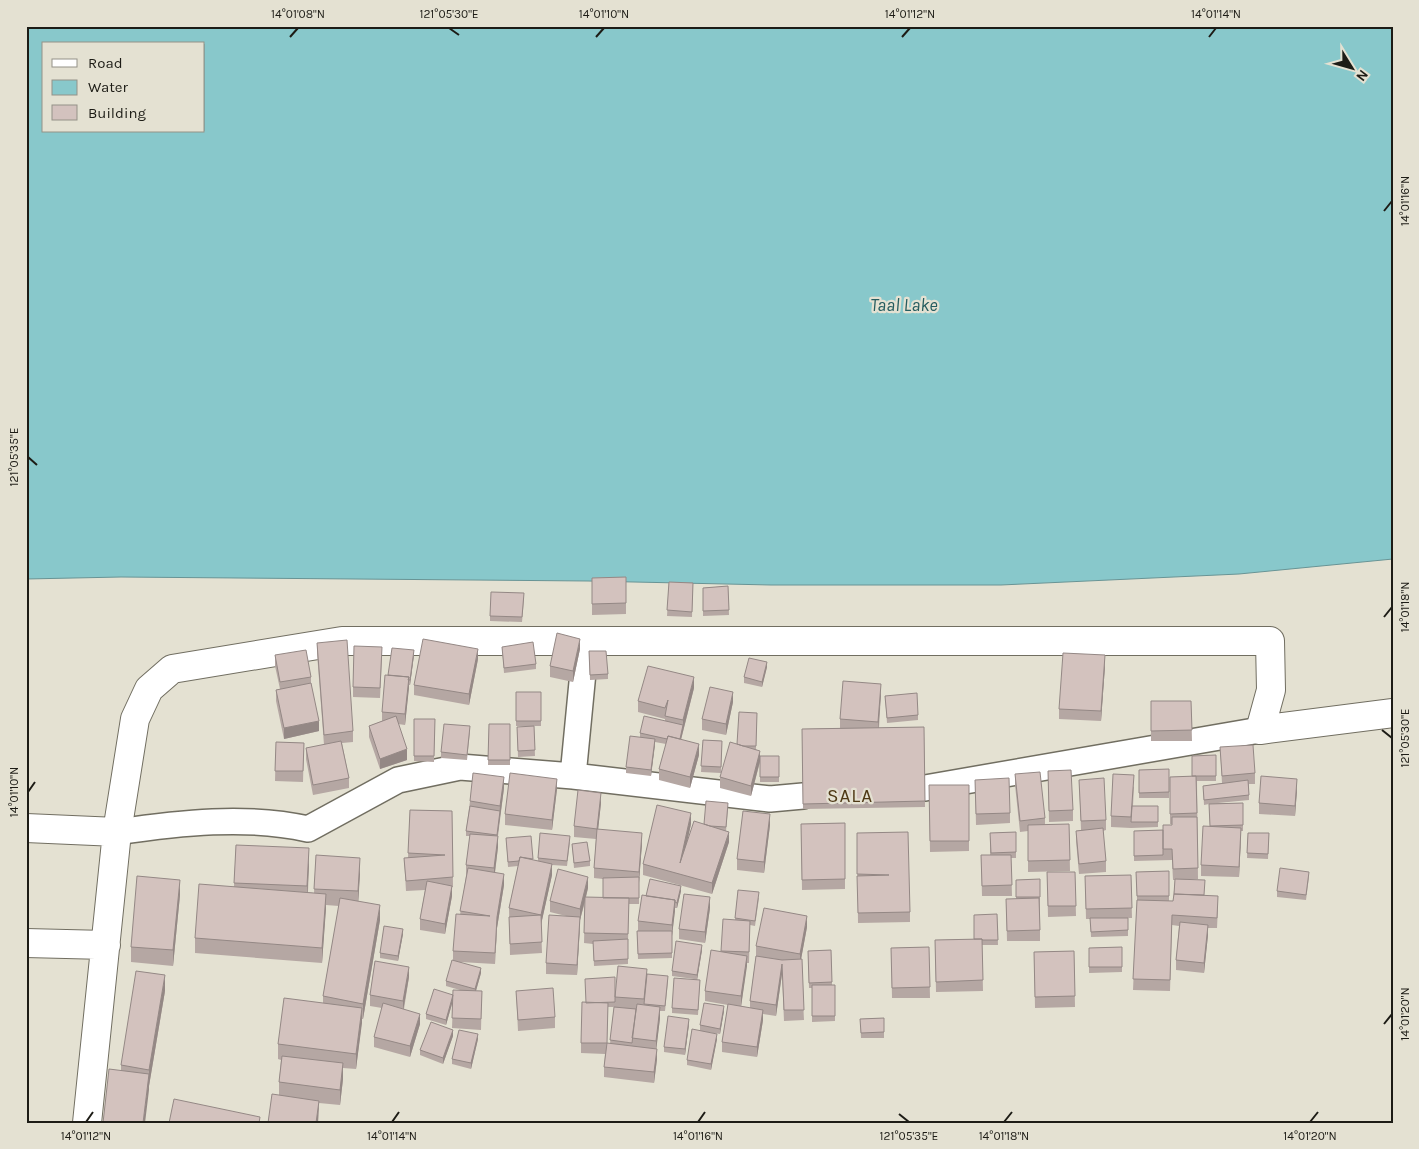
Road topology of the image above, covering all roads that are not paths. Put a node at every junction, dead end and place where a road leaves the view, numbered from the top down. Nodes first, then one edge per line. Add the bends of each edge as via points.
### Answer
1 (586, 641) junction
2 (1393, 713) edge
3 (1260, 730) junction
4 (573, 776) junction
5 (925, 788) edge
6 (803, 796) edge
7 (26, 828) edge
8 (117, 832) junction
9 (26, 942) edge
10 (106, 945) junction
11 (87, 1123) edge

1 - 3 street via 1270,641 1271,690
1 - 4 street
1 - 8 street via 342,641 172,669 149,688 135,719
2 - 3 street
3 - 5 street
4 - 6 street via 770,799
4 - 8 street via 460,767 398,780 308,829 276,822 159,826
7 - 8 street
8 - 10 street
9 - 10 street
10 - 11 street

